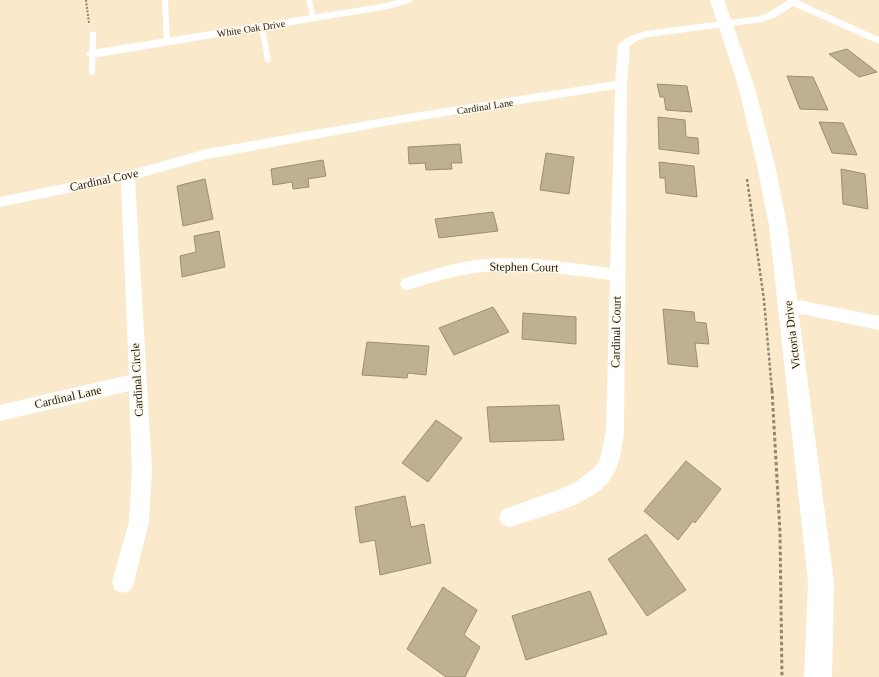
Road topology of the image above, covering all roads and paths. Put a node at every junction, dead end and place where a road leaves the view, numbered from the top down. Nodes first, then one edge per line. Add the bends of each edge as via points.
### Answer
1 (86, 0) edge
2 (165, 0) edge
3 (308, 0) edge
4 (408, 0) edge
5 (717, 0) edge
6 (793, 1) edge
7 (314, 18) junction
8 (725, 23) junction
9 (262, 27) junction
10 (93, 33) joint
11 (879, 41) edge
12 (168, 42) junction
13 (92, 54) junction
14 (268, 61) dead end
15 (92, 73) dead end
16 (621, 84) junction
17 (207, 154) joint
18 (128, 176) junction
19 (747, 177) dead end
20 (0, 202) edge
21 (617, 275) junction
22 (408, 284) dead end
23 (788, 305) junction
24 (879, 323) edge
25 (136, 381) junction
26 (0, 413) edge
27 (509, 517) dead end
28 (123, 582) dead end
29 (782, 677) edge
30 (818, 677) edge

1 - 10 path
2 - 12 lane
3 - 7 lane
4 - 7 street, White Oak Drive via 388,6
5 - 8 street, Victoria Drive
6 - 8 street via 762,19
6 - 11 street
7 - 9 street, White Oak Drive
8 - 16 street via 646,34 632,39 622,49
8 - 23 street, Victoria Drive via 746,85 766,165 778,225
9 - 12 street, White Oak Drive
9 - 14 lane
10 - 13 lane
12 - 13 street, White Oak Drive
13 - 15 lane
16 - 17 street, Cardinal Lane via 390,121
16 - 21 street, Cardinal Court
17 - 18 street, Cardinal Cove
18 - 20 street, Cardinal Cove
18 - 25 street, Cardinal Circle
19 - 29 path via 764,300 772,396 780,533
21 - 22 street, Stephen Court via 563,268 499,265 456,270
21 - 27 street, Cardinal Court via 615,431 609,462 602,474 582,490
23 - 24 street
23 - 30 street, Victoria Drive via 821,582
25 - 26 street, Cardinal Lane
25 - 28 street, Cardinal Circle via 142,470 141,498 138,528

